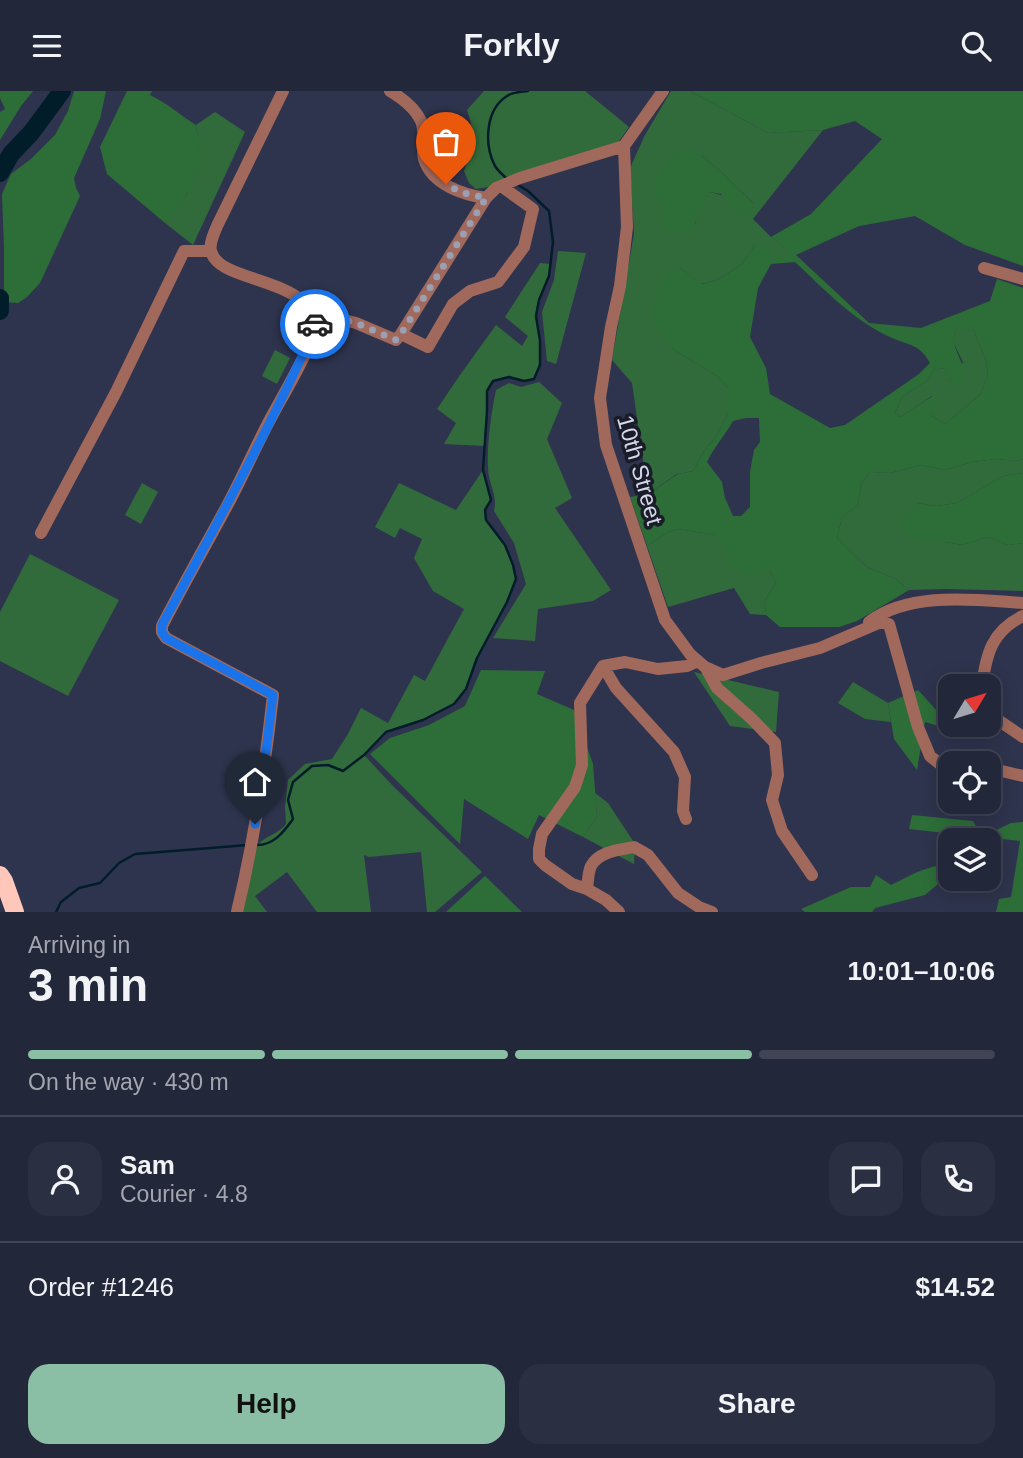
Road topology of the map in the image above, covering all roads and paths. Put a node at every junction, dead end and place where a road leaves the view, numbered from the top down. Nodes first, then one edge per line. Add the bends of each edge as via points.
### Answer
1 (283, 91) edge
2 (390, 91) edge
3 (663, 91) edge
4 (624, 146) junction
5 (509, 182) junction
6 (486, 198) junction
7 (210, 251) junction
8 (984, 268) dead end
9 (1023, 279) edge
10 (312, 312) junction
11 (401, 334) junction
12 (41, 533) dead end
13 (1023, 603) edge
14 (1023, 616) edge
15 (852, 635) junction
16 (702, 664) junction
17 (603, 666) junction
18 (984, 674) edge
19 (1001, 722) edge
20 (1023, 737) edge
21 (938, 762) edge
22 (1001, 771) edge
23 (1023, 776) edge
24 (686, 820) dead end
25 (0, 875) edge
26 (812, 876) dead end
27 (587, 889) junction
28 (15, 912) edge
29 (237, 912) edge
30 (619, 912) edge
31 (712, 912) edge

1 - 7 street via 217,226
2 - 6 street via 412,107 421,121 424,159 435,176 460,192
3 - 4 street
4 - 5 street
4 - 16 street, 10th Street via 627,227 600,398 606,445 665,620
5 - 6 street
5 - 11 street via 533,209 524,247 498,282 470,291 453,304 428,347
6 - 11 street
7 - 10 street via 220,266 288,292
7 - 12 street via 184,251
8 - 9 street
10 - 11 street via 396,340
10 - 29 street via 316,326 304,356 162,625 166,638 273,695 250,856
13 - 15 street via 957,599 907,605 876,617
14 - 18 street via 996,637
15 - 16 street via 723,675
15 - 21 street via 881,622 889,624 918,727 930,756
16 - 17 street via 658,669 625,662
16 - 26 street, 10th Street via 717,688 775,743 778,775 772,800 782,831
17 - 24 street via 616,688 674,752 685,777
17 - 27 street via 580,703 582,765 575,787 541,834 539,849 539,859 545,865
19 - 20 street
22 - 23 street
25 - 28 highway
27 - 30 street
27 - 31 street via 590,867 596,860 634,847 648,856 678,893

